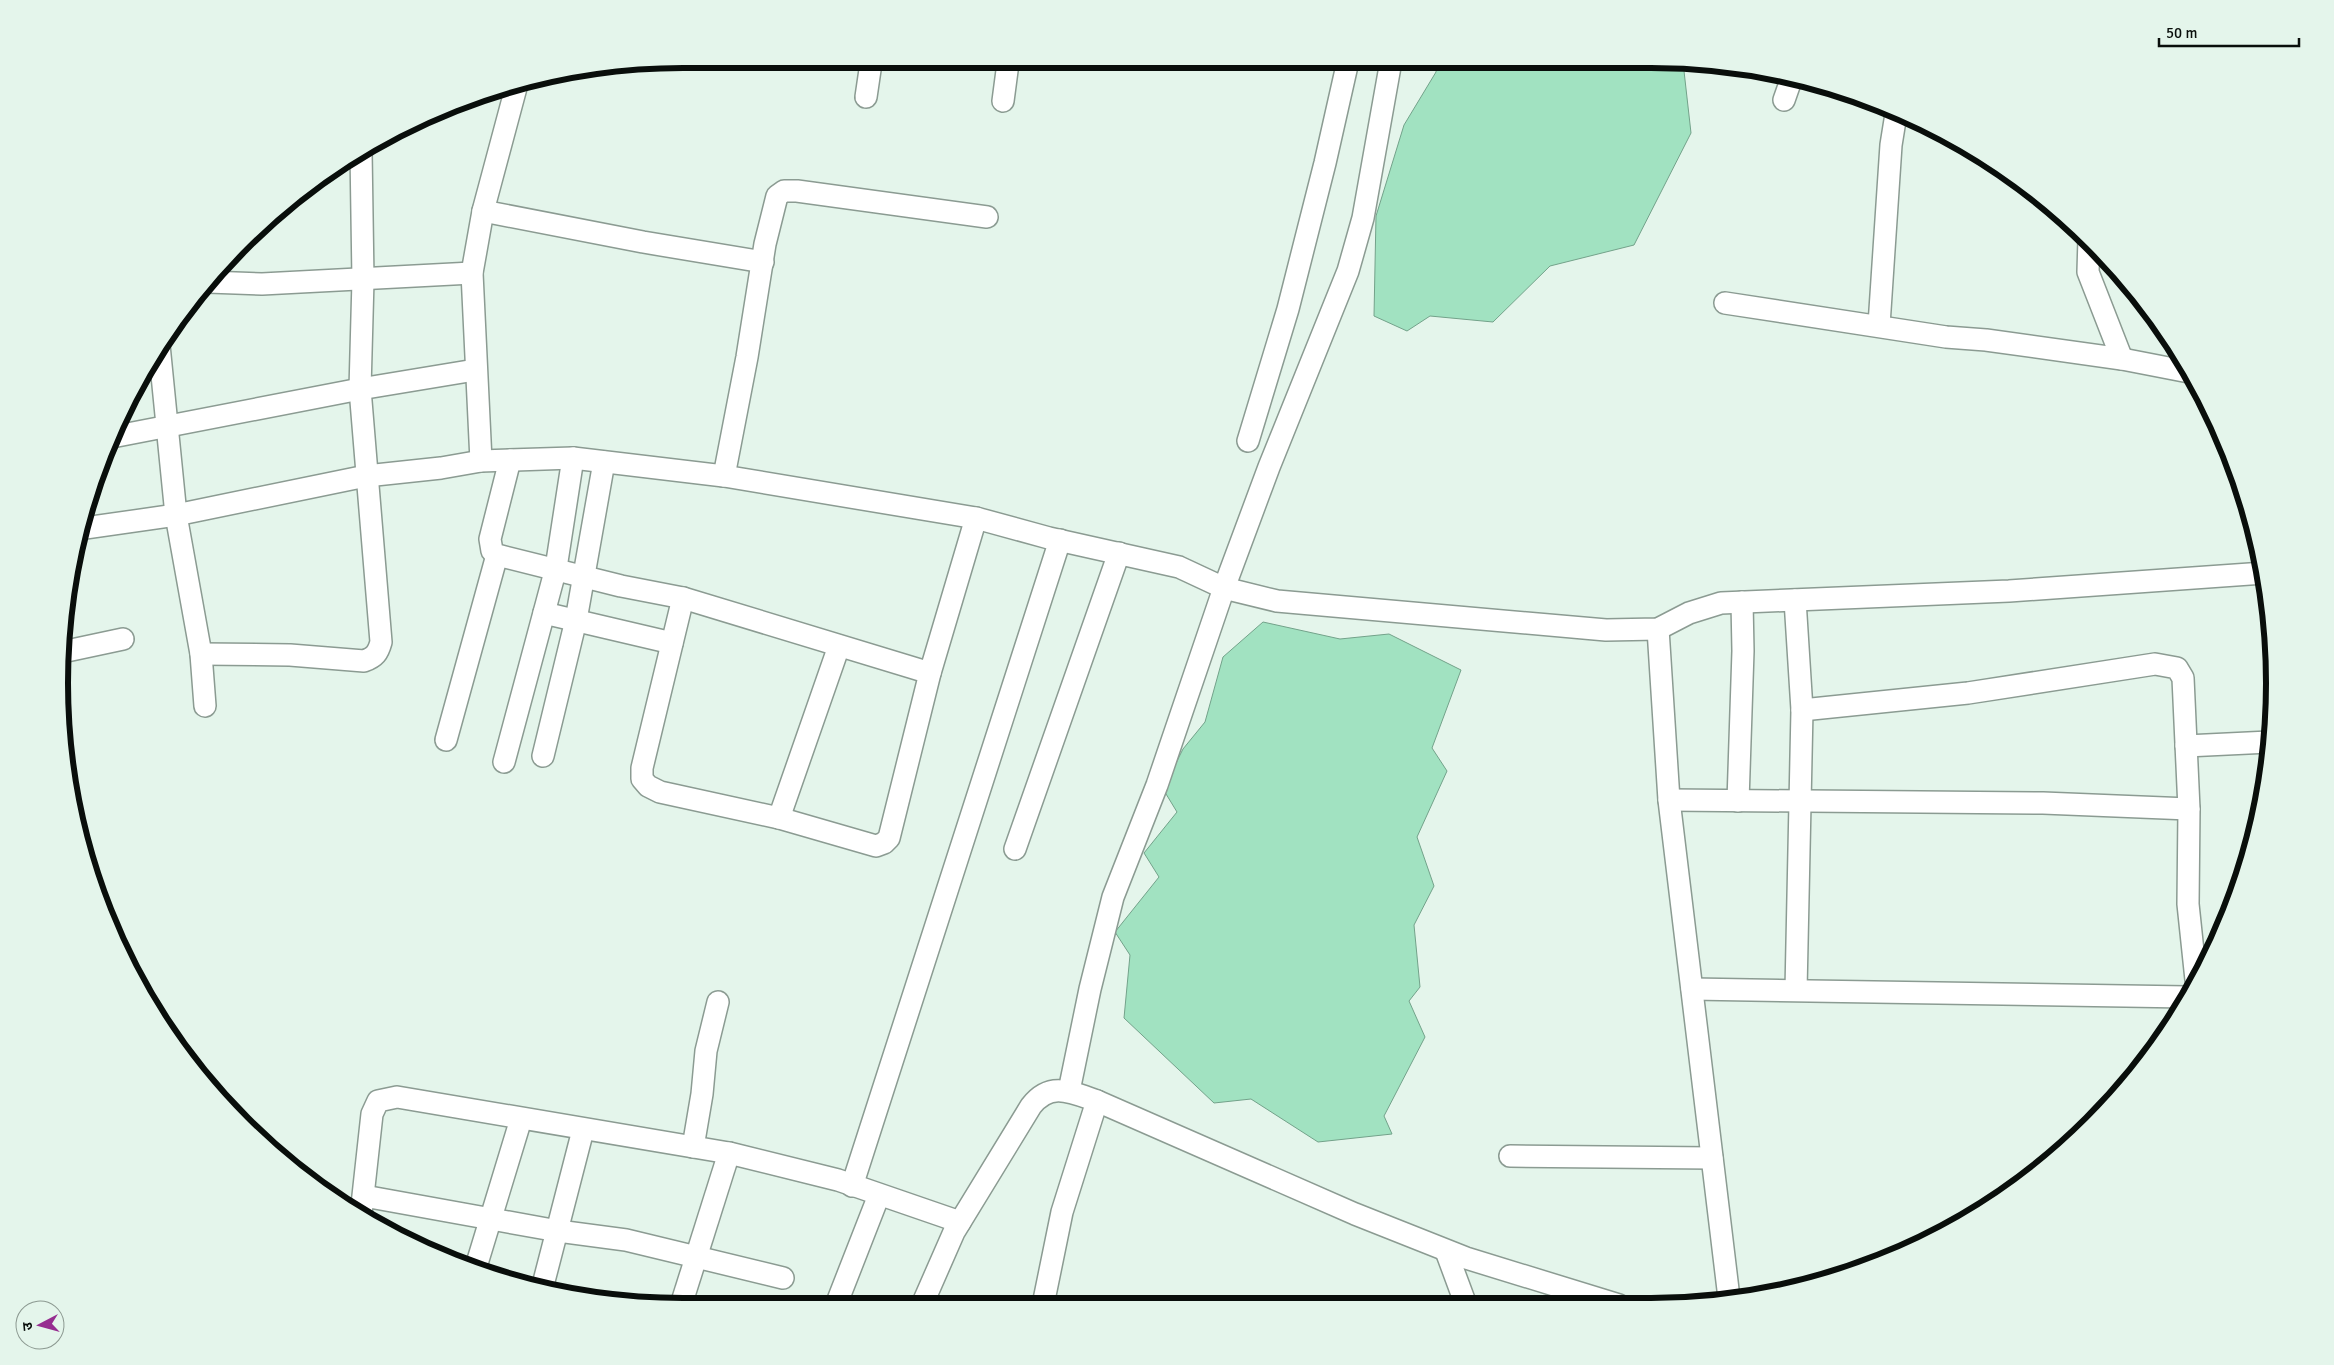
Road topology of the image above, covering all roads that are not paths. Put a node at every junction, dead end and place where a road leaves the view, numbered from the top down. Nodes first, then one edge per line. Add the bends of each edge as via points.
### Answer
1 (870, 68) edge
2 (1007, 68) edge
3 (1346, 68) edge
4 (1391, 68) edge
5 (1790, 83) edge
6 (515, 90) edge
7 (866, 98) dead end
8 (1784, 100) dead end
9 (1003, 101) dead end
10 (1895, 118) edge
11 (361, 159) edge
12 (483, 211) junction
13 (987, 217) dead end
14 (2089, 251) edge
15 (763, 262) junction
16 (472, 273) junction
17 (364, 280) junction
18 (216, 282) edge
19 (1725, 303) dead end
20 (1880, 326) junction
21 (2122, 359) junction
22 (159, 360) edge
23 (476, 370) junction
24 (2181, 370) edge
25 (360, 389) junction
26 (166, 427) junction
27 (119, 436) edge
28 (1248, 441) dead end
29 (573, 458) junction
30 (495, 460) junction
31 (604, 462) junction
32 (366, 476) junction
33 (724, 476) junction
34 (176, 515) junction
35 (976, 518) junction
36 (87, 529) edge
37 (1054, 539) junction
38 (1118, 553) junction
39 (497, 555) junction
40 (556, 568) junction
41 (2257, 574) edge
42 (586, 576) junction
43 (1224, 588) junction
44 (683, 598) junction
45 (1795, 600) junction
46 (1742, 602) junction
47 (544, 613) junction
48 (576, 620) junction
49 (1658, 629) junction
50 (123, 639) dead end
51 (672, 643) junction
52 (838, 646) junction
53 (69, 651) edge
54 (201, 654) junction
55 (930, 673) junction
56 (205, 706) dead end
57 (1802, 710) junction
58 (446, 740) dead end
59 (2263, 742) edge
60 (2186, 746) junction
61 (543, 756) dead end
62 (504, 762) dead end
63 (1669, 800) junction
64 (1738, 801) junction
65 (1799, 802) junction
66 (2189, 808) junction
67 (779, 818) junction
68 (1015, 849) dead end
69 (2195, 970) edge
70 (1692, 989) junction
71 (1796, 990) junction
72 (2180, 997) edge
73 (718, 1002) dead end
74 (1069, 1091) junction
75 (1097, 1101) junction
76 (521, 1119) junction
77 (583, 1130) junction
78 (693, 1148) junction
79 (728, 1153) junction
80 (1510, 1156) dead end
81 (1712, 1158) junction
82 (838, 1181) junction
83 (879, 1195) junction
84 (362, 1205) edge
85 (489, 1218) junction
86 (960, 1222) junction
87 (558, 1231) junction
88 (1446, 1250) junction
89 (694, 1256) junction
90 (477, 1262) edge
91 (783, 1278) dead end
92 (543, 1282) edge
93 (1728, 1292) edge
94 (683, 1298) edge
95 (839, 1298) edge
96 (925, 1298) edge
97 (1044, 1298) edge
98 (1463, 1298) edge
99 (1596, 1298) edge

1 - 7 street
2 - 9 street
3 - 28 street via 1288,309
4 - 43 street via 1364,218 1348,271
5 - 8 street
6 - 12 street
10 - 20 street
11 - 17 street
12 - 15 street
12 - 16 street
13 - 15 street via 796,190 784,191 777,196 774,205
14 - 21 street via 2088,272
15 - 33 street
16 - 17 street
16 - 23 street
17 - 18 street
17 - 25 street
19 - 20 street
20 - 21 street
21 - 24 street
22 - 26 street
23 - 25 street
23 - 30 street
25 - 26 street
25 - 32 street
26 - 27 street
26 - 34 street
29 - 30 street
29 - 31 street
29 - 40 street
30 - 32 street
30 - 39 street via 490,539 492,551
31 - 33 street
31 - 42 street
32 - 34 street
32 - 54 street via 381,642 374,658 364,661 290,655
33 - 35 street
34 - 36 street
34 - 54 street
35 - 37 street
35 - 55 street
37 - 38 street
37 - 82 street
38 - 43 street via 1179,567
38 - 68 street
39 - 40 street
39 - 58 street
40 - 42 street
40 - 47 street
41 - 45 street via 2009,591
42 - 44 street
42 - 48 street
43 - 49 street via 1277,601 1606,630
43 - 74 street via 1157,785 1113,897
44 - 51 street
44 - 52 street
45 - 46 street
45 - 57 street
46 - 49 street via 1721,603 1697,610
46 - 64 street
47 - 48 street
47 - 62 street
48 - 51 street
48 - 61 street
49 - 63 street
50 - 53 street
51 - 67 street via 642,779 660,792
52 - 55 street
52 - 67 street
54 - 56 street
55 - 67 street via 889,838 884,843 868,845
57 - 60 street via 1968,693 2156,664 2169,665 2177,668 2183,678
57 - 65 street
59 - 60 street
60 - 66 street
63 - 64 street
63 - 70 street
64 - 65 street
65 - 66 street via 2043,803
65 - 71 street
66 - 69 street via 2188,904
70 - 71 street
70 - 81 street
71 - 72 street
73 - 78 street via 706,1051
74 - 75 street
74 - 86 street via 1054,1090 1040,1095
75 - 88 street via 1355,1214
75 - 97 street via 1062,1212
76 - 77 street
76 - 84 street via 397,1097 378,1101 372,1114
76 - 85 street
77 - 78 street
77 - 87 street
78 - 79 street
79 - 82 street
79 - 89 street
80 - 81 street
81 - 93 street
82 - 83 street
83 - 86 street
83 - 95 street
84 - 85 street
85 - 87 street
85 - 90 street
86 - 96 street
87 - 89 street via 626,1240
87 - 92 street
88 - 98 street
88 - 99 street
89 - 91 street
89 - 94 street

